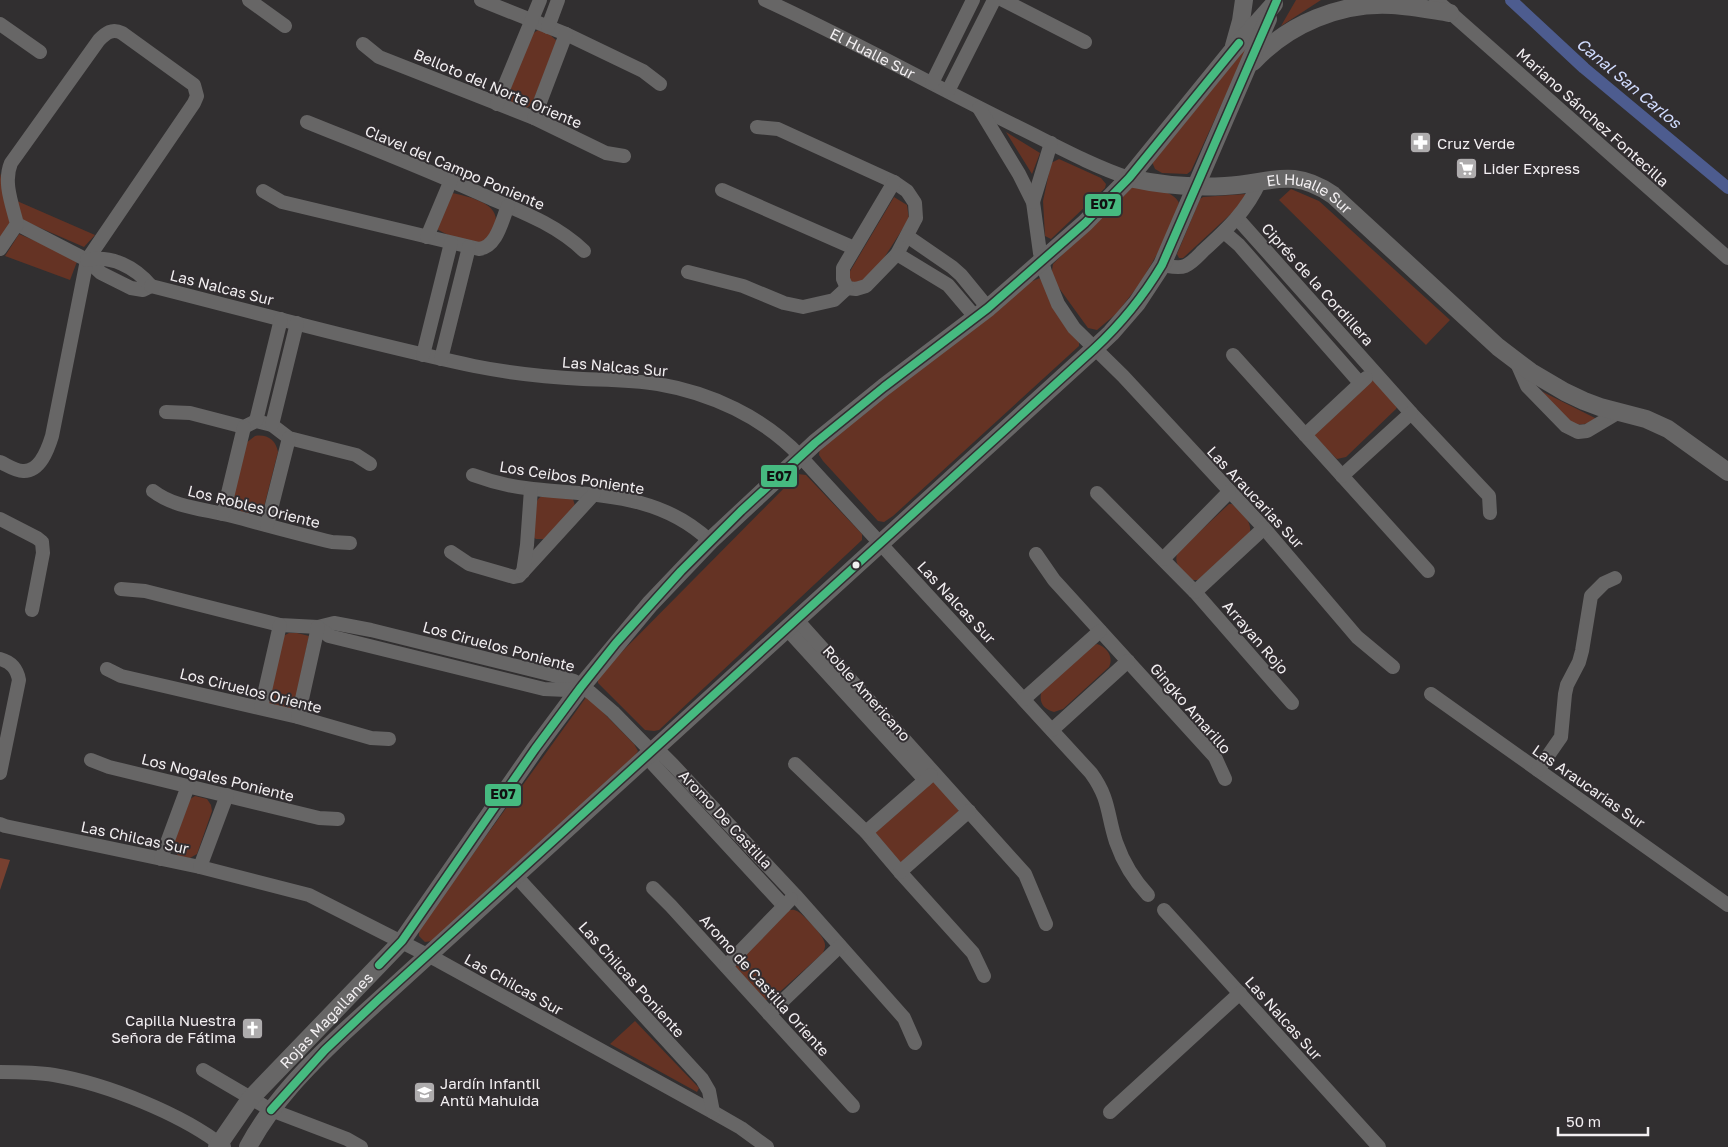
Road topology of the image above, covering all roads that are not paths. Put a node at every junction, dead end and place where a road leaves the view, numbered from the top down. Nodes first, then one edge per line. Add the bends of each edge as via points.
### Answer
1 (248, 0) edge
2 (481, 0) edge
3 (540, 0) edge
4 (558, 0) edge
5 (765, 0) edge
6 (973, 0) edge
7 (1244, 0) edge
8 (1436, 0) edge
9 (1004, 1) edge
10 (1276, 2) edge
11 (1450, 13) junction
12 (532, 21) junction
13 (0, 24) edge
14 (286, 26) dead end
15 (548, 27) junction
16 (566, 34) junction
17 (1085, 42) dead end
18 (363, 44) dead end
19 (1233, 50) junction
20 (40, 52) dead end
21 (1246, 70) junction
22 (932, 83) junction
23 (660, 84) dead end
24 (948, 91) junction
25 (497, 104) junction
26 (979, 108) junction
27 (534, 118) junction
28 (307, 122) dead end
29 (757, 127) dead end
30 (1051, 143) junction
31 (624, 156) dead end
32 (1130, 178) junction
33 (451, 180) junction
34 (1260, 181) junction
35 (894, 182) junction
36 (1195, 186) junction
37 (722, 190) dead end
38 (263, 191) dead end
39 (1033, 202) junction
40 (508, 206) junction
41 (1237, 218) junction
42 (17, 224) junction
43 (1224, 232) junction
44 (907, 236) junction
45 (427, 237) junction
46 (451, 244) junction
47 (468, 247) junction
48 (854, 248) junction
49 (0, 249) edge
50 (584, 251) dead end
51 (897, 254) junction
52 (1728, 258) edge
53 (87, 260) junction
54 (1042, 262) junction
55 (1162, 265) junction
56 (688, 272) dead end
57 (847, 288) junction
58 (982, 313) junction
59 (281, 319) junction
60 (297, 323) junction
61 (1094, 349) junction
62 (423, 355) junction
63 (1233, 355) dead end
64 (441, 359) junction
65 (1516, 361) junction
66 (1374, 371) junction
67 (1360, 383) junction
68 (166, 412) dead end
69 (1619, 412) junction
70 (1411, 413) junction
71 (250, 424) junction
72 (272, 425) junction
73 (1305, 435) junction
74 (289, 438) junction
75 (800, 456) junction
76 (0, 462) edge
77 (370, 464) dead end
78 (1728, 472) edge
79 (473, 475) dead end
80 (1342, 476) junction
81 (531, 489) junction
82 (153, 491) dead end
83 (1229, 492) junction
84 (1098, 493) dead end
85 (594, 494) junction
86 (1490, 513) dead end
87 (223, 514) junction
88 (0, 519) edge
89 (268, 525) junction
90 (1264, 528) junction
91 (710, 541) junction
92 (350, 542) dead end
93 (880, 542) junction
94 (451, 552) dead end
95 (1036, 554) dead end
96 (1163, 559) junction
97 (1428, 571) dead end
98 (523, 573) junction
99 (1615, 578) dead end
100 (121, 589) dead end
101 (1195, 592) junction
102 (32, 610) dead end
103 (791, 623) junction
104 (280, 625) junction
105 (318, 627) junction
106 (1100, 631) junction
107 (0, 659) edge
108 (1128, 661) junction
109 (1393, 667) dead end
110 (107, 669) dead end
111 (581, 687) junction
112 (1431, 694) dead end
113 (1024, 699) junction
114 (1292, 703) dead end
115 (261, 708) junction
116 (298, 717) junction
117 (1052, 730) junction
118 (389, 739) dead end
119 (651, 751) junction
120 (91, 760) dead end
121 (794, 764) dead end
122 (1538, 770) junction
123 (0, 772) edge
124 (930, 776) junction
125 (1225, 779) dead end
126 (188, 786) junction
127 (227, 795) junction
128 (969, 811) junction
129 (338, 820) dead end
130 (0, 824) edge
131 (866, 832) junction
132 (161, 859) junction
133 (200, 867) junction
134 (900, 872) junction
135 (515, 875) junction
136 (652, 888) dead end
137 (795, 895) junction
138 (1148, 896) dead end
139 (1728, 905) edge
140 (784, 906) junction
141 (1164, 910) dead end
142 (1046, 924) dead end
143 (402, 941) junction
144 (840, 946) junction
145 (428, 954) junction
146 (726, 966) junction
147 (984, 976) dead end
148 (1240, 993) junction
149 (769, 1014) junction
150 (915, 1043) dead end
151 (203, 1070) dead end
152 (0, 1072) edge
153 (250, 1099) junction
154 (853, 1106) dead end
155 (270, 1110) junction
156 (713, 1112) junction
157 (1110, 1112) dead end
158 (220, 1146) edge
159 (248, 1147) edge
160 (361, 1147) edge
161 (767, 1147) edge
162 (1379, 1147) edge

1 - 14 street
2 - 12 street
3 - 12 street
4 - 15 street
5 - 22 street, El Hualle Sur
6 - 22 street
7 - 19 street
8 - 11 street, Mariano Sánchez Fontecilla
9 - 17 street
9 - 24 street
10 - 19 street, Rojas Magallanes
10 - 21 street, Rojas Magallanes
11 - 21 street via 1390,5 1340,10 1295,28
11 - 52 street, Mariano Sánchez Fontecilla
12 - 15 street
12 - 25 street
13 - 20 street
15 - 16 street
16 - 23 street via 643,71
16 - 27 street
18 - 25 street, Belloto del Norte Oriente via 379,57
19 - 32 street, Rojas Magallanes
21 - 36 street, Rojas Magallanes
22 - 24 street, El Hualle Sur
24 - 26 street, El Hualle Sur
25 - 27 street, Belloto del Norte Oriente
26 - 30 street, El Hualle Sur
26 - 39 street
27 - 31 street, Belloto del Norte Oriente via 606,153
28 - 33 street, Clavel del Campo Poniente
29 - 35 street via 778,129
30 - 32 street, El Hualle Sur
30 - 39 street
32 - 36 street, El Hualle Sur
32 - 54 street, Rojas Magallanes
33 - 40 street, Clavel del Campo Poniente
33 - 45 street
34 - 36 street, El Hualle Sur
34 - 41 street via 1249,204
34 - 65 street, El Hualle Sur via 1302,180 1333,195
35 - 44 street via 907,191 916,204 916,218
35 - 48 street
36 - 55 street, Rojas Magallanes
37 - 48 street
38 - 45 street via 282,202
39 - 54 street
40 - 47 street via 491,243 484,248
40 - 50 street, Clavel del Campo Poniente via 540,220
41 - 43 street
41 - 66 street, Ciprés de la Cordillera
42 - 49 street
42 - 53 street
42 - 53 street via 8,184 11,163 98,40 110,31 122,33 191,82 197,96
43 - 55 street via 1185,266
43 - 67 street
44 - 51 street
44 - 58 street via 956,270
45 - 46 street
46 - 47 street
46 - 62 street
47 - 64 street
48 - 57 street via 843,268
51 - 57 street via 866,286
51 - 58 street via 948,285
53 - 59 street, Las Nalcas Sur via 112,260 142,276 151,286
53 - 76 street via 50,443 42,459 32,469 22,471
54 - 58 street, Rojas Magallanes
54 - 61 street via 1062,310
55 - 61 street, Rojas Magallanes via 1137,303
56 - 57 street via 803,306 834,300
58 - 75 street, Rojas Magallanes
59 - 60 street, Las Nalcas Sur
59 - 71 street
60 - 62 street, Las Nalcas Sur
60 - 72 street
61 - 83 street, Las Araucarias Sur via 1123,376
61 - 93 street, Rojas Magallanes
62 - 64 street, Las Nalcas Sur
63 - 73 street
64 - 75 street, Las Nalcas Sur via 514,372 637,381 678,388 715,400 750,417
65 - 69 street, El Hualle Sur via 1565,392
65 - 69 street, El Hualle Sur via 1527,386 1573,431 1587,431
66 - 67 street
66 - 70 street, Ciprés de la Cordillera
67 - 73 street
68 - 71 street
69 - 78 street, El Hualle Sur via 1668,429
70 - 80 street
70 - 86 street, Ciprés de la Cordillera via 1489,496
71 - 72 street
71 - 87 street
72 - 74 street
73 - 80 street
74 - 77 street via 356,455
74 - 89 street
75 - 91 street, Rojas Magallanes
75 - 93 street, Las Nalcas Sur
79 - 81 street, Los Ceibos Poniente
80 - 97 street
81 - 85 street, Los Ceibos Poniente
81 - 98 street
82 - 87 street, Los Robles Oriente via 176,504
83 - 90 street, Las Araucarias Sur
83 - 96 street
84 - 96 street, Arrayan Rojo
85 - 91 street, Los Ceibos Poniente via 642,502 668,512
85 - 98 street
87 - 89 street, Los Robles Oriente
88 - 102 street via 42,542 43,553
89 - 92 street, Los Robles Oriente via 332,542
90 - 101 street
90 - 109 street, Las Araucarias Sur via 1357,637
91 - 111 street, Rojas Magallanes via 650,604
93 - 103 street, Rojas Magallanes
93 - 113 street, Las Nalcas Sur
94 - 98 street via 469,564 511,577
95 - 106 street, Gingko Amarillo via 1054,580
96 - 101 street, Arrayan Rojo
99 - 122 street via 1604,583 1591,596 1581,656 1565,694 1561,737
100 - 104 street, Los Ciruelos Poniente via 145,591
101 - 114 street, Arrayan Rojo
103 - 119 street, Rojas Magallanes
103 - 124 street, Roble Americano
104 - 105 street, Los Ciruelos Poniente
104 - 115 street
105 - 111 street, Los Ciruelos Poniente via 334,622 371,630 552,675 574,681
105 - 116 street
106 - 108 street, Gingko Amarillo
106 - 113 street
107 - 123 street via 13,666 19,680
108 - 117 street, Gingko Amarillo
108 - 125 street, Gingko Amarillo via 1215,756
110 - 115 street, Los Ciruelos Oriente via 121,676
111 - 119 street, Aromo De Castilla via 613,712
111 - 143 street, Rojas Magallanes
112 - 122 street, Las Araucarias Sur
113 - 117 street, Las Nalcas Sur
115 - 116 street, Los Ciruelos Oriente
116 - 118 street, Los Ciruelos Oriente via 371,738
117 - 138 street, Las Nalcas Sur via 1092,773 1102,789 1120,854
119 - 135 street, Rojas Magallanes
119 - 137 street, Aromo De Castilla via 664,755
119 - 140 street, Aromo De Castilla via 653,764
120 - 126 street, Los Nogales Poniente
121 - 131 street
122 - 139 street, Las Araucarias Sur
124 - 128 street, Roble Americano
124 - 131 street
126 - 127 street, Los Nogales Poniente
126 - 132 street
127 - 129 street, Los Nogales Poniente
127 - 133 street
128 - 134 street
128 - 142 street, Roble Americano via 1026,874
130 - 132 street, Las Chilcas Sur
131 - 134 street
132 - 133 street, Las Chilcas Sur
133 - 143 street, Las Chilcas Sur via 309,895
134 - 147 street via 973,953
135 - 145 street, Rojas Magallanes
135 - 156 street, Las Chilcas Poniente via 702,1079 709,1091
136 - 146 street, Aromo de Castilla Oriente
137 - 140 street
137 - 144 street, Aromo De Castilla
140 - 146 street
141 - 148 street, Las Nalcas Sur
143 - 145 street, Las Chilcas Sur
143 - 153 street, Rojas Magallanes
144 - 149 street
144 - 150 street, Aromo De Castilla via 904,1018
145 - 155 street, Rojas Magallanes via 325,1050
145 - 156 street, Las Chilcas Sur
146 - 149 street, Aromo de Castilla Oriente
148 - 157 street
148 - 162 street, Las Nalcas Sur
149 - 154 street, Aromo de Castilla Oriente
151 - 153 street
152 - 158 street via 54,1075 108,1089 168,1114
153 - 155 street
153 - 158 street, Rojas Magallanes
155 - 159 street, Rojas Magallanes
155 - 160 street
156 - 161 street, Las Chilcas Sur

